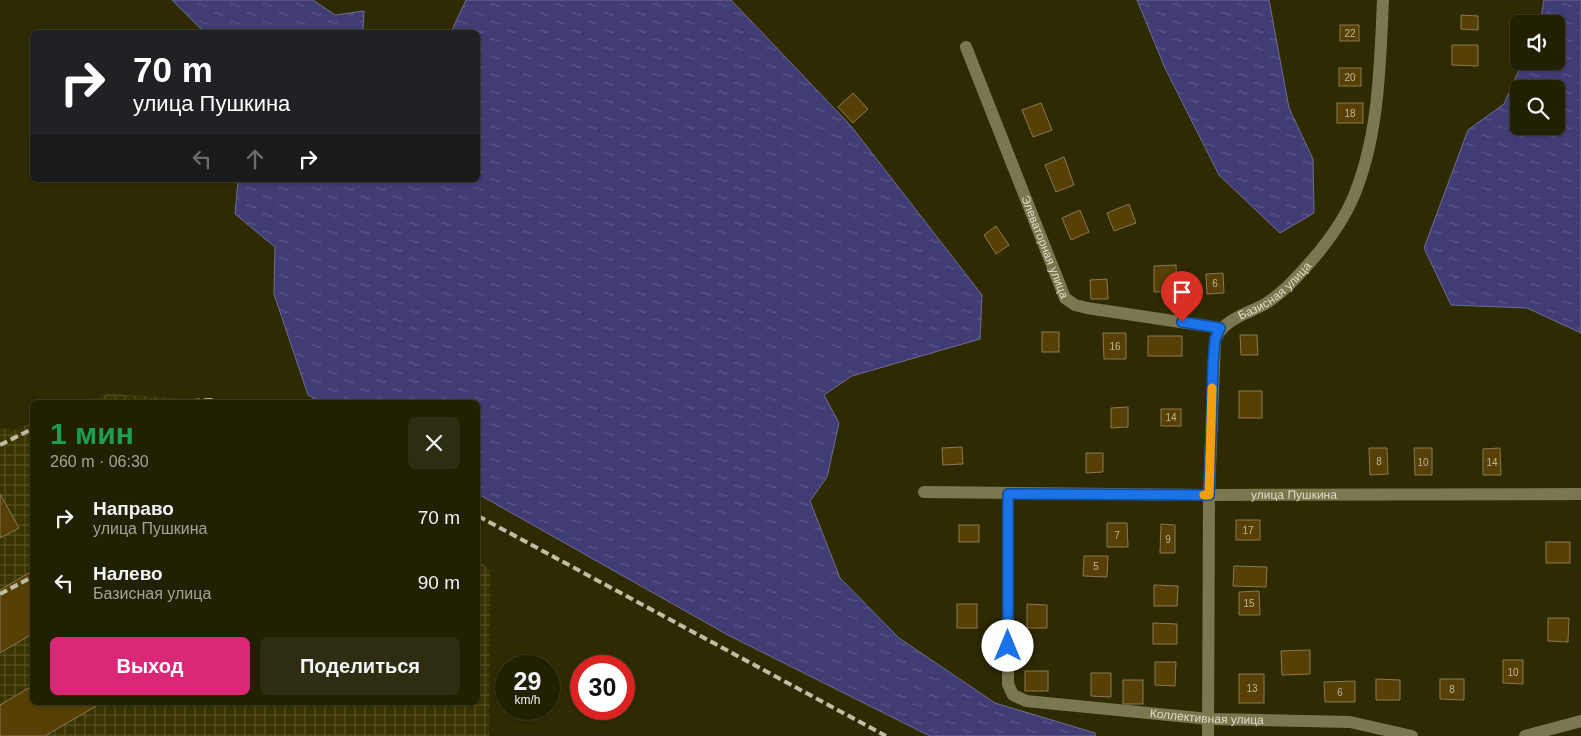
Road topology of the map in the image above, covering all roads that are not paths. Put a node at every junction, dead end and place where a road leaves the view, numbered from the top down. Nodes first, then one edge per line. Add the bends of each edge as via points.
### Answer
1 (1383, 0) edge
2 (966, 47) dead end
3 (1220, 328) junction
4 (924, 492) dead end
5 (1008, 494) junction
6 (1581, 494) edge
7 (1209, 495) junction
8 (1209, 719) junction
9 (1581, 721) edge
10 (1208, 736) edge
11 (1412, 736) edge
12 (1525, 736) edge

1 - 3 street, Базисная улица via 1374,118 1364,170 1352,201 1308,265 1286,288 1265,305 1234,318
2 - 3 street, Элеваторная улица via 1065,298 1087,308
3 - 7 street via 1215,339 1213,363
4 - 5 street, улица Пушкина
5 - 7 street, улица Пушкина
5 - 8 street, Коллективная улица via 1008,684 1013,695 1026,701
6 - 7 street, улица Пушкина
7 - 8 street
8 - 10 street
8 - 11 street, Коллективная улица via 1350,722
9 - 12 street

